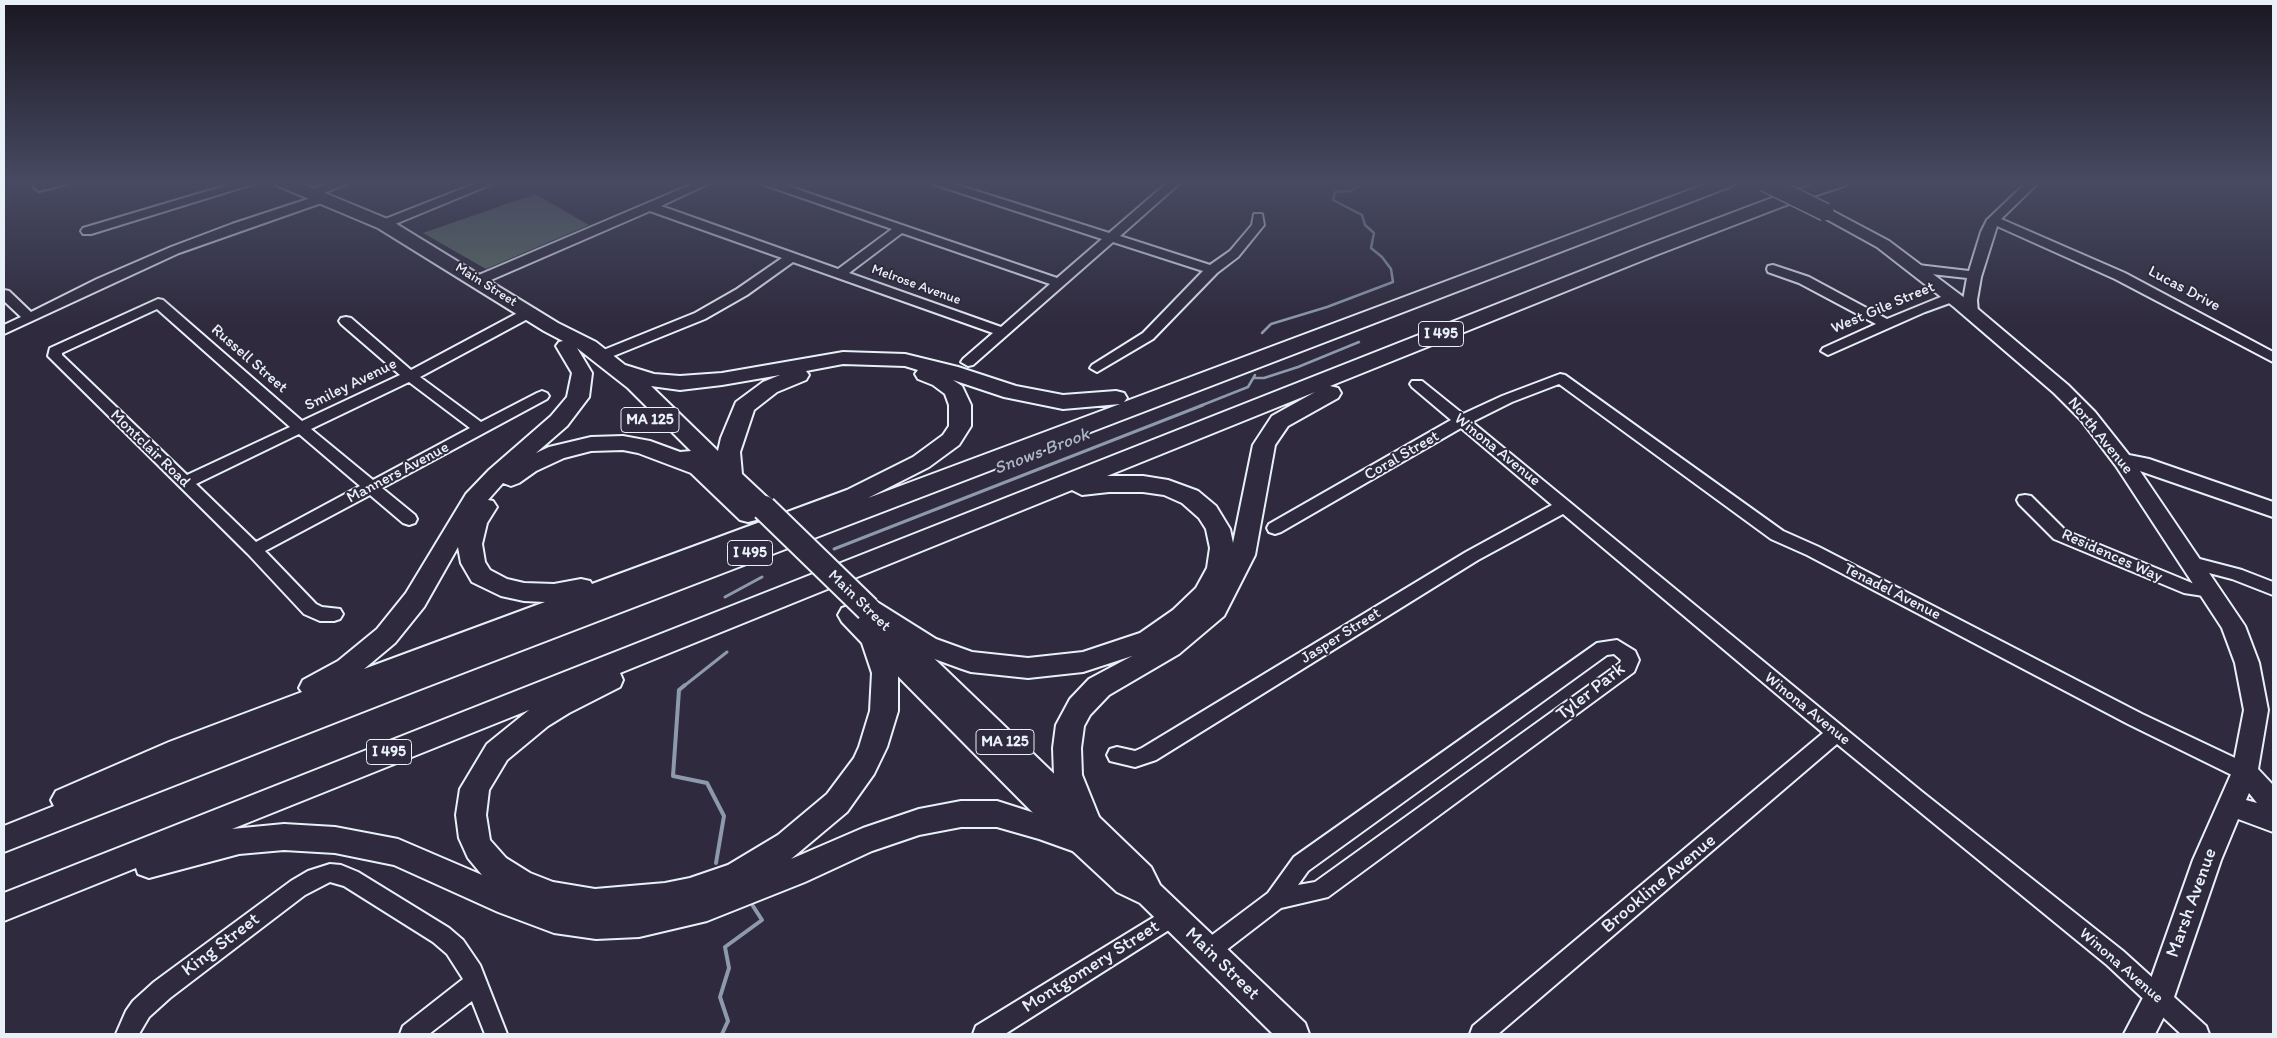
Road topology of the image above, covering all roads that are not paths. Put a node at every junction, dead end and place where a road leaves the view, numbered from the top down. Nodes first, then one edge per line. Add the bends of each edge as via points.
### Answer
1 (227, 230) edge
2 (395, 230) edge
3 (593, 230) edge
4 (717, 230) edge
5 (898, 230) edge
6 (904, 230) edge
7 (1090, 230) edge
8 (1120, 230) edge
9 (1253, 230) edge
10 (1598, 230) edge
11 (1702, 230) edge
12 (1858, 230) edge
13 (1988, 230) edge
14 (2017, 230) edge
15 (1111, 238) junction
16 (791, 257) junction
17 (1498, 268) junction
18 (1773, 269) dead end
19 (1918, 269) junction
20 (1212, 270) junction
21 (838, 274) junction
22 (1974, 275) junction
23 (479, 280) junction
24 (1059, 283) junction
25 (4, 294) edge
26 (1953, 297) junction
27 (158, 303) joint
28 (530, 312) junction
29 (1498, 312) junction
30 (1971, 313) junction
31 (29, 317) junction
32 (346, 321) dead end
33 (1886, 324) junction
34 (4, 330) edge
35 (1002, 332) junction
36 (558, 336) junction
37 (1828, 351) dead end
38 (2273, 358) edge
39 (609, 362) junction
40 (968, 362) dead end
41 (1096, 368) dead end
42 (410, 376) junction
43 (1560, 378) joint
44 (1417, 384) dead end
45 (542, 396) dead end
46 (1116, 398) junction
47 (1461, 421) junction
48 (301, 428) junction
49 (480, 429) junction
50 (2123, 461) junction
51 (698, 467) junction
52 (731, 474) junction
53 (184, 483) junction
54 (372, 487) junction
55 (1046, 493) junction
56 (856, 495) junction
57 (2025, 500) dead end
58 (1564, 506) junction
59 (2273, 510) edge
60 (756, 511) junction
61 (409, 519) dead end
62 (1275, 528) dead end
63 (254, 550) junction
64 (688, 557) junction
65 (2192, 563) junction
66 (2273, 589) edge
67 (2210, 591) junction
68 (755, 609) junction
69 (860, 612) junction
70 (334, 614) dead end
71 (874, 638) junction
72 (1836, 733) junction
73 (179, 750) junction
74 (1117, 755) dead end
75 (2245, 772) junction
76 (2230, 805) junction
77 (2273, 805) edge
78 (2273, 821) edge
79 (4, 825) edge
80 (1084, 832) junction
81 (4, 839) edge
82 (330, 873) joint
83 (1276, 900) junction
84 (14, 903) edge
85 (1172, 916) junction
86 (1208, 951) junction
87 (476, 984) junction
88 (2159, 997) junction
89 (127, 1034) edge
90 (411, 1034) edge
91 (496, 1034) edge
92 (984, 1034) edge
93 (1294, 1034) edge
94 (1482, 1034) edge
95 (2139, 1034) edge
96 (2198, 1034) edge

1 - 31 street via 102,282
2 - 23 highway, Main Street / MA 125
3 - 23 street
4 - 16 street, Melrose Avenue
5 - 21 street
6 - 24 street
7 - 15 street
8 - 15 street
9 - 20 street via 1234,254
10 - 17 highway, I 495
11 - 29 highway, I 495
12 - 19 main road, North Avenue, bridge
13 - 22 street
14 - 38 street, Lucas Drive via 2120,276
15 - 20 street
15 - 24 street
16 - 21 street, Melrose Avenue
16 - 39 street via 742,292
17 - 46 highway via 1276,336
17 - 81 highway, I 495
18 - 33 street via 1804,280
19 - 22 street
19 - 26 main road, North Avenue
20 - 41 street via 1148,336
21 - 35 street, Melrose Avenue
22 - 30 street
23 - 28 highway, Main Street / MA 125
24 - 35 street
25 - 31 street
26 - 30 main road, North Avenue
26 - 33 street, West Gile Street
27 - 48 street, Russell Street
27 - 53 street, Montclair Road via 66,344 54,354
28 - 36 highway, Main Street / MA 125
28 - 42 street, Smiley Avenue
29 - 55 highway, I 495
29 - 80 highway via 1312,402 1280,421 1264,445 1243,555 1215,609 1170,647 1099,687 1080,707 1070,725 1068,775
30 - 50 main road, North Avenue via 2061,389 2088,416
31 - 34 street
32 - 42 street
33 - 37 street, West Gile Street
35 - 40 street
36 - 39 highway, Main Street / MA 125 via 575,338
36 - 51 highway, Main Street / MA 125
36 - 73 highway via 582,373 578,397 559,421 497,475 474,500 415,600 386,636 321,685
39 - 46 highway via 651,380 680,384 843,358 905,360 1012,392 1063,402
39 - 52 highway, Main Street / MA 125
42 - 48 street, Smiley Avenue
42 - 49 street
43 - 47 street, Coral Street
43 - 75 street, Tenadel Avenue via 1777,535
44 - 47 street, Winona Avenue
45 - 49 street, Manners Avenue
46 - 56 highway
47 - 58 street, Winona Avenue
47 - 62 street, Coral Street
48 - 53 street, Smiley Avenue
48 - 54 street, Russell Street
49 - 54 street, Manners Avenue
50 - 59 main road via 2142,464
50 - 65 main road, North Avenue
51 - 60 highway, Main Street / MA 125
51 - 64 highway via 642,446 623,443 591,444 557,452 507,480 475,523 470,544 473,563 481,576 501,587 524,592 554,593 597,585
52 - 56 highway via 729,452 744,407 788,378 816,370 882,367 921,372 940,380 954,392 960,405 960,426 951,440 921,462
52 - 60 highway, Main Street / MA 125
53 - 63 street, Montclair Road
54 - 61 street, Russell Street
54 - 63 street, Manners Avenue
55 - 68 highway, I 495
55 - 69 highway via 1109,484 1143,484 1168,488 1190,497 1208,512 1218,529 1222,548 1219,568 1205,594 1182,617 1149,640 1083,662 1028,668 971,662 924,645
56 - 64 highway
57 - 67 street, Residences Way via 2060,535 2190,589
58 - 72 street, Winona Avenue
58 - 74 street, Jasper Street via 1472,556 1149,754 1135,759
60 - 69 highway, Main Street / MA 125
63 - 70 street, Montclair Road via 310,609 320,614
64 - 73 highway
65 - 66 street via 2236,574
65 - 67 main road, North Avenue
67 - 75 main road, North Avenue via 2233,626 2247,663 2256,710
68 - 71 highway via 559,705 510,740 488,765 472,802 474,838 487,860 506,876 535,890 595,903 642,901 690,892 738,875 758,864 820,819 837,803 864,766 880,728 886,694 885,673
68 - 84 highway, I 495
69 - 71 highway, Main Street / MA 125
69 - 80 main road, Main Street / MA 125
71 - 80 main road, Main Street / MA 125
72 - 88 street, Winona Avenue
72 - 94 street, Brookline Avenue
73 - 79 highway
75 - 76 main road, Marsh Avenue
75 - 77 main road
76 - 78 main road
76 - 88 main road, Marsh Avenue
80 - 84 highway via 1040,826 997,814 961,814 919,822 863,841 707,908 639,922 596,924 554,918 501,899 398,852 335,840 284,837 239,841 184,854
80 - 85 main road, Main Street / MA 125 via 1127,883 1150,894
82 - 87 street via 350,879 441,935 462,956
82 - 89 street, King Street via 298,888 162,990 141,1010
83 - 83 street, Tyler Park via 1320,890 1628,667 1629,656 1617,647 1603,648 1301,864
83 - 86 street, Tyler Park
85 - 86 main road, Main Street / MA 125
85 - 92 street, Montgomery Street
86 - 93 main road, Main Street / MA 125
87 - 90 street
87 - 91 street
88 - 95 main road, Marsh Avenue
88 - 96 street, Winona Avenue

